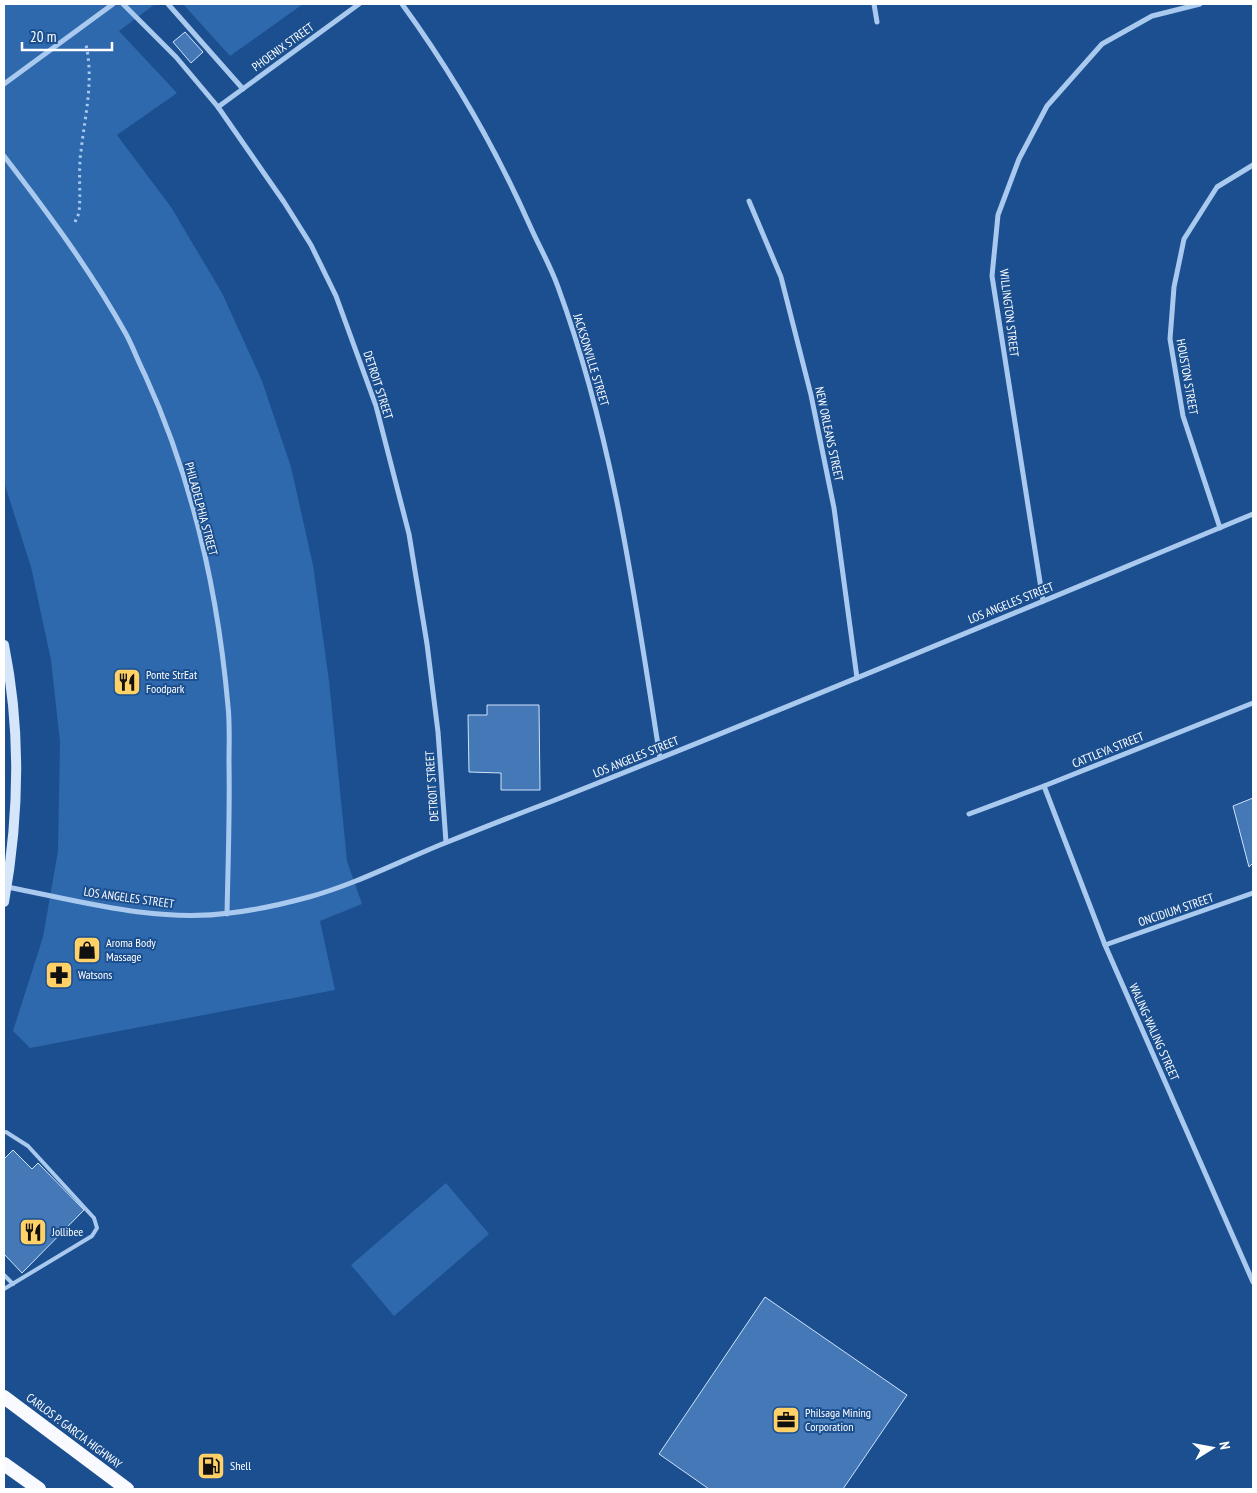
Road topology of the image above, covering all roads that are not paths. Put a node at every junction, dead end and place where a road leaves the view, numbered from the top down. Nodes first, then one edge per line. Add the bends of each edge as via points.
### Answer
1 (113, 4) edge
2 (123, 4) edge
3 (168, 4) edge
4 (359, 4) edge
5 (402, 4) edge
6 (874, 4) edge
7 (1200, 4) edge
8 (877, 22) dead end
9 (4, 84) edge
10 (244, 89) junction
11 (218, 107) junction
12 (4, 156) edge
13 (1253, 165) edge
14 (749, 201) dead end
15 (1253, 514) edge
16 (1220, 528) junction
17 (1043, 601) junction
18 (4, 645) edge
19 (856, 678) junction
20 (1253, 703) edge
21 (660, 758) junction
22 (1044, 786) junction
23 (969, 814) dead end
24 (446, 842) junction
25 (6, 887) junction
26 (1253, 893) edge
27 (4, 902) edge
28 (227, 914) junction
29 (1105, 945) junction
30 (4, 1132) edge
31 (4, 1275) edge
32 (1253, 1282) edge
33 (13, 1284) junction
34 (4, 1289) edge
35 (4, 1397) edge
36 (4, 1464) edge
37 (39, 1489) edge
38 (127, 1489) edge

1 - 9 street
2 - 11 street, DETROIT STREET via 176,57
3 - 10 street
4 - 10 street, PHOENIX STREET
5 - 21 street, JACKSONVILLE STREET via 477,119 558,286 592,396 616,494
6 - 8 street
7 - 17 street, WILLINGTON STREET via 1152,16 1102,44 1047,106 1019,158 998,215 992,276
10 - 11 street, PHOENIX STREET
11 - 24 street, DETROIT STREET via 311,245 336,296 376,406 409,534 427,644 438,732
12 - 28 street, PHILADELPHIA STREET via 93,278 127,336 157,402 183,474 217,617 229,707
13 - 16 street, HOUSTON STREET via 1217,188 1184,239 1174,286 1170,339 1183,416
14 - 19 street, NEW ORLEANS STREET via 781,277 811,395 834,508
15 - 16 street, LOS ANGELES STREET
16 - 17 street, LOS ANGELES STREET
17 - 19 street, LOS ANGELES STREET
18 - 25 main road via 16,755 14,816
19 - 21 street, LOS ANGELES STREET
20 - 22 street, CATTLEYA STREET
21 - 24 street, LOS ANGELES STREET
22 - 23 street, CATTLEYA STREET
22 - 29 street, WALING-WALING STREET
24 - 28 street, LOS ANGELES STREET via 311,897
25 - 27 main road
25 - 28 street, LOS ANGELES STREET via 160,914
26 - 29 street, ONCIDIUM STREET
29 - 32 street, WALING-WALING STREET
30 - 33 lane via 28,1146 94,1218 97,1228 92,1236
31 - 33 lane
33 - 34 lane
35 - 38 highway, CARLOS P. GARCIA HIGHWAY
36 - 37 highway

